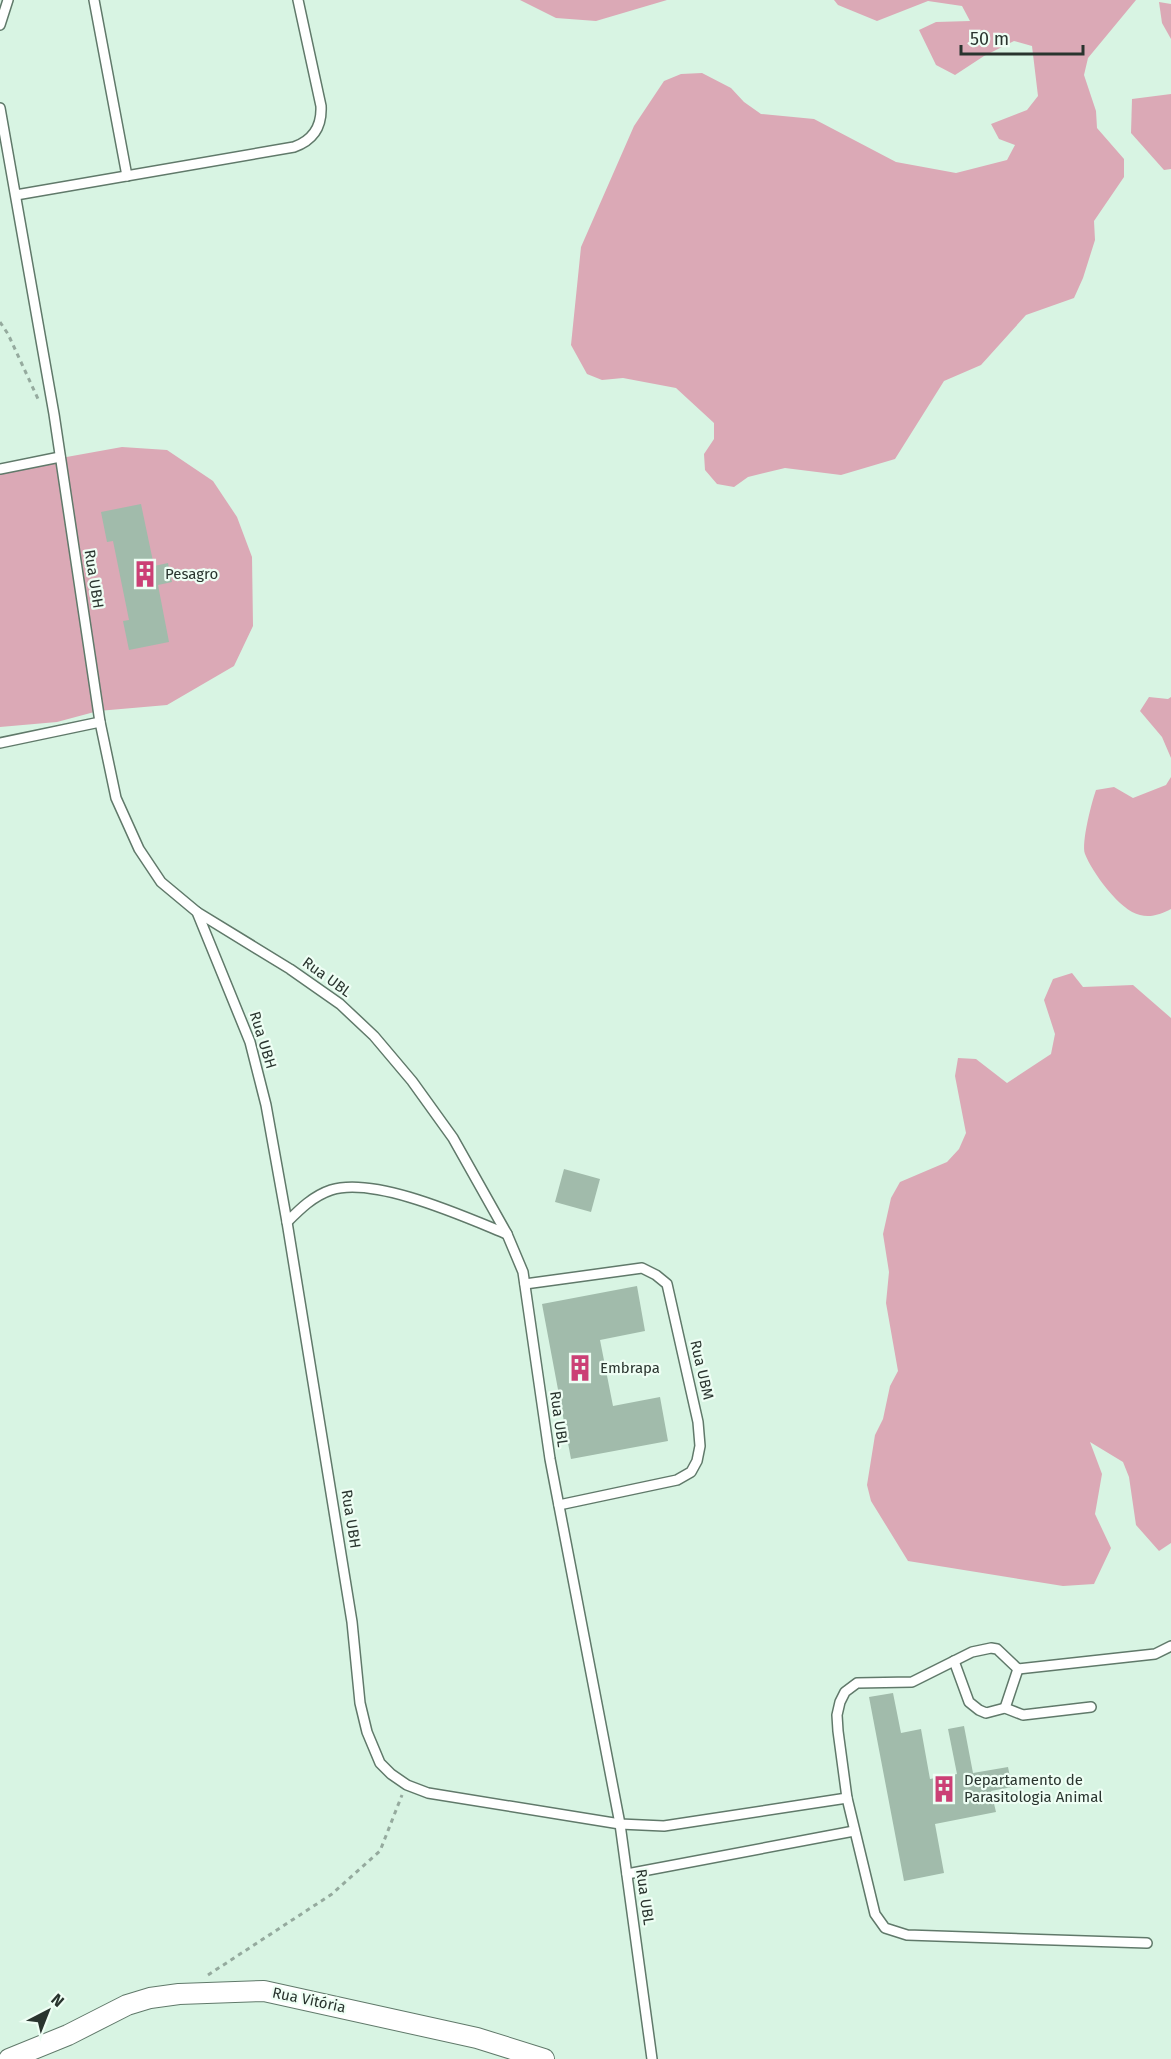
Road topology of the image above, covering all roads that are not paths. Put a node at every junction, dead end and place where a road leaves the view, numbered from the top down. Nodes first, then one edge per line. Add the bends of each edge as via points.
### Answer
1 (94, 0) edge
2 (298, 0) edge
3 (7, 1) edge
4 (0, 25) edge
5 (0, 108) edge
6 (127, 176) junction
7 (16, 195) junction
8 (60, 457) junction
9 (0, 469) edge
10 (100, 722) junction
11 (0, 743) edge
12 (197, 912) junction
13 (287, 1222) junction
14 (507, 1234) junction
15 (525, 1284) junction
16 (559, 1505) junction
17 (1171, 1646) edge
18 (954, 1660) junction
19 (1018, 1669) junction
20 (1091, 1707) dead end
21 (1005, 1708) junction
22 (847, 1798) junction
23 (620, 1824) junction
24 (854, 1831) junction
25 (627, 1874) junction
26 (1147, 1943) dead end
27 (9, 2059) edge
28 (544, 2059) edge
29 (652, 2059) edge

1 - 6 lane
2 - 6 lane via 321,106 320,123 313,136 294,147
3 - 4 lane
5 - 7 lane, Rua UBH
6 - 7 lane
7 - 8 lane, Rua UBH
8 - 9 lane
8 - 10 lane, Rua UBH
10 - 11 lane
10 - 12 lane, Rua UBH via 117,798 140,849 161,882
12 - 13 lane, Rua UBH via 250,1042
12 - 14 lane, Rua UBL via 340,1004 374,1036 453,1138
13 - 14 lane via 320,1194 366,1186 446,1209
13 - 23 lane, Rua UBH via 352,1622 360,1703 380,1763 407,1785 428,1793
14 - 15 lane, Rua UBL
15 - 16 lane, Rua UBL
15 - 16 lane, Rua UBM via 642,1268 656,1275 667,1284 698,1422 700,1446 691,1472 677,1480
16 - 23 lane, Rua UBL
17 - 19 lane via 1155,1654
18 - 19 lane via 991,1648 998,1649
18 - 21 lane via 969,1702 986,1713
18 - 22 lane via 912,1682 857,1683 845,1692 837,1715
19 - 21 lane
20 - 21 lane via 1023,1715
22 - 23 lane, Rua UBH via 664,1826
22 - 24 lane
23 - 25 lane, Rua UBL
24 - 25 lane
24 - 26 lane via 875,1914 885,1928 907,1935
25 - 29 lane, Rua UBL
27 - 28 street, Rua Vitória via 150,1998 264,1991 477,2038

